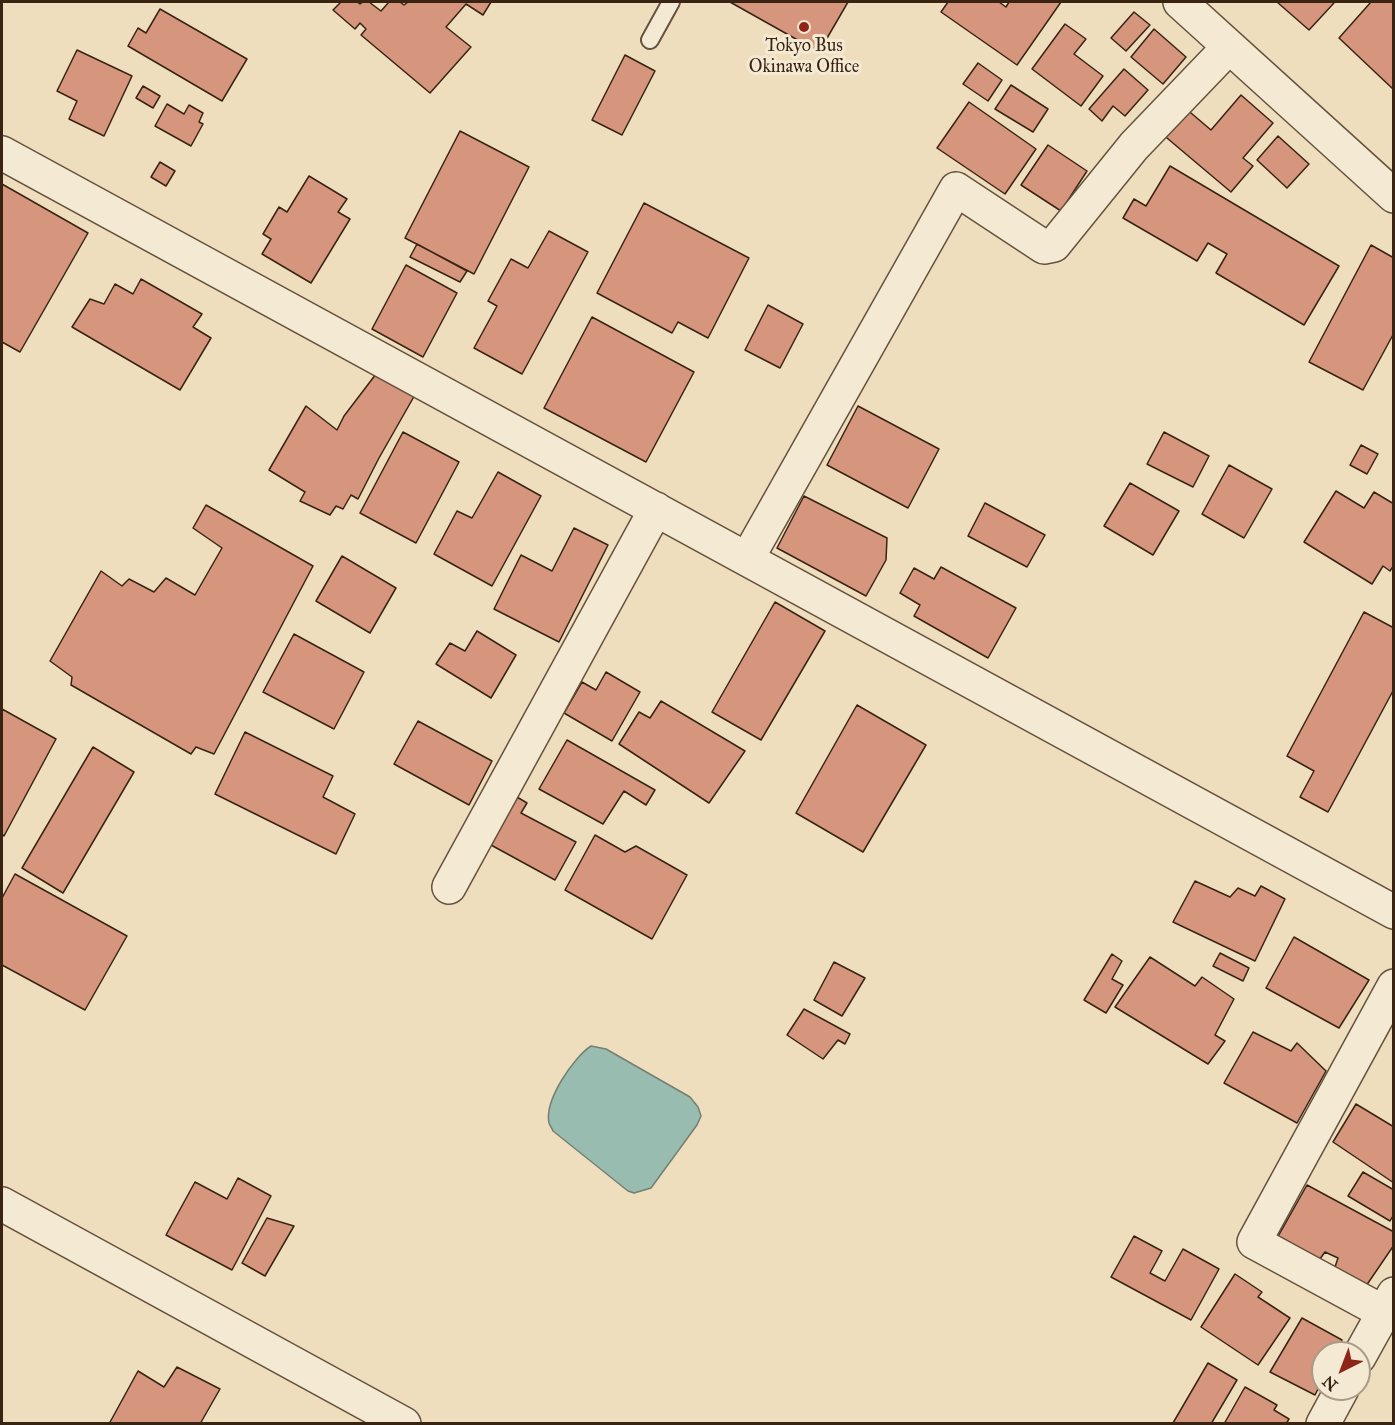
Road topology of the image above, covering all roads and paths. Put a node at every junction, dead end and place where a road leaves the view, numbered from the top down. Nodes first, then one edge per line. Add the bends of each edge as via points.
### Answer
1 (671, 2) edge
2 (1180, 2) edge
3 (651, 40) dead end
4 (1229, 46) junction
5 (2, 153) edge
6 (1394, 196) edge
7 (656, 509) junction
8 (747, 559) junction
9 (449, 887) dead end
10 (1394, 912) edge
11 (1394, 986) edge
12 (2, 1204) edge
13 (1388, 1303) edge
14 (1368, 1341) edge
15 (1335, 1401) edge
16 (404, 1424) edge
17 (1323, 1424) edge

1 - 3 lane
2 - 4 street
4 - 6 street
4 - 8 street via 1134,146 1054,245 1044,247 956,189
5 - 7 street
7 - 8 street
7 - 9 street
8 - 10 street
11 - 13 street via 1254,1242
12 - 16 street
13 - 14 street
15 - 17 street

